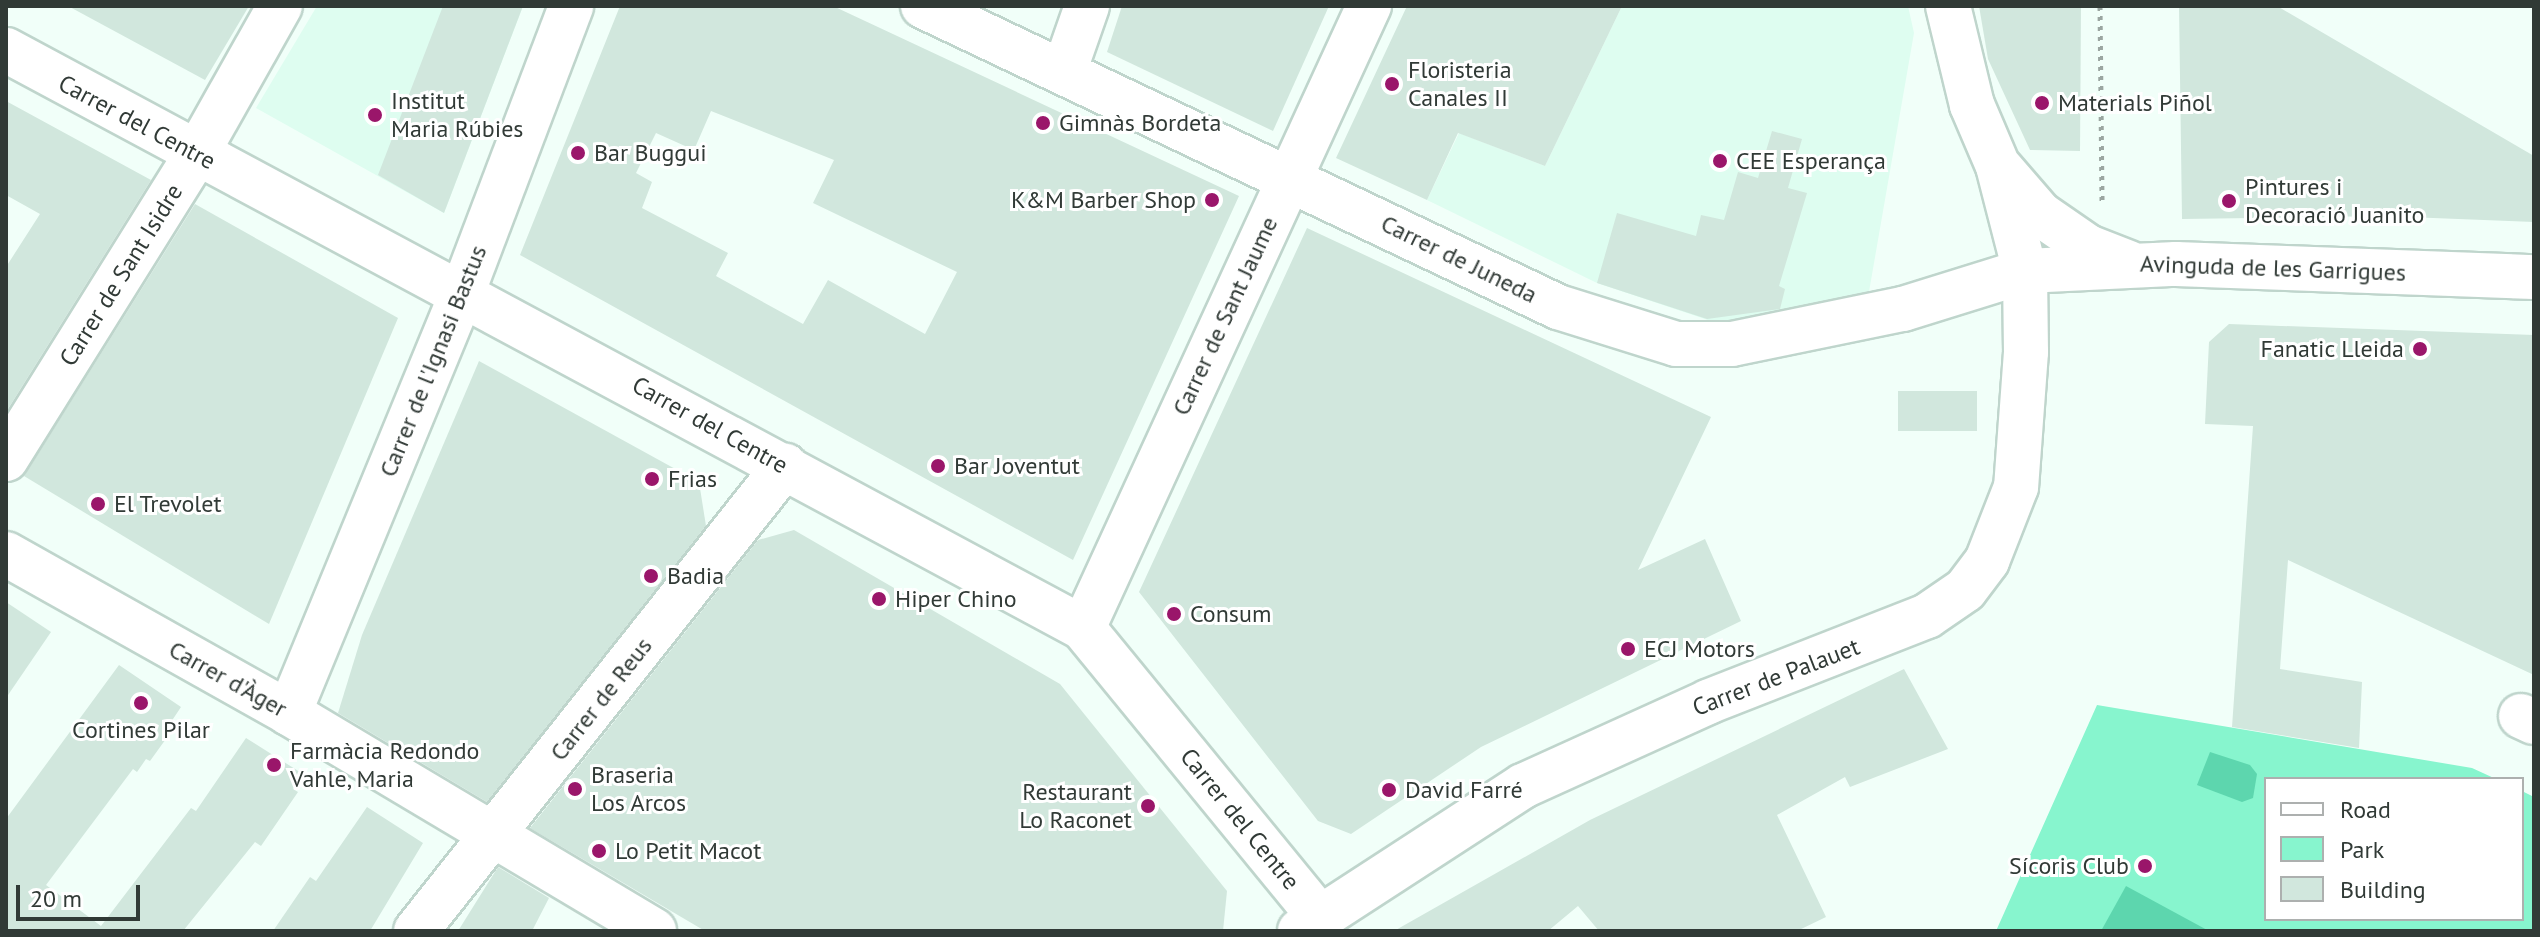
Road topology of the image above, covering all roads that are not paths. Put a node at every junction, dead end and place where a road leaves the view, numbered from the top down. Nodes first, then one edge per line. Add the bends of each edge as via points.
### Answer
1 (280, 6) edge
2 (571, 6) edge
3 (923, 6) edge
4 (1087, 6) edge
5 (1369, 6) edge
6 (1948, 6) edge
7 (6, 50) edge
8 (1064, 72) junction
9 (196, 155) junction
10 (1998, 166) junction
11 (1289, 177) junction
12 (2121, 260) junction
13 (2025, 271) junction
14 (2534, 277) edge
15 (463, 291) junction
16 (6, 459) edge
17 (785, 466) junction
18 (6, 554) edge
19 (1083, 628) junction
20 (289, 713) junction
21 (491, 837) junction
22 (1309, 923) edge
23 (416, 931) edge
24 (654, 931) edge

1 - 9 street, Carrer de Sant Isidre
2 - 15 street, Carrer de l'Ignasi Bastus
3 - 8 street, Carrer de Juneda
4 - 8 street
5 - 11 street, Carrer de Sant Jaume
6 - 10 street via 1972,105
7 - 9 street, Carrer del Centre
8 - 11 street, Carrer de Juneda
9 - 15 street, Carrer del Centre
9 - 16 street, Carrer de Sant Isidre
10 - 12 street via 2040,214
10 - 13 street, Carrer de Palauet
11 - 13 street, Carrer de Juneda via 1558,307 1676,344 1732,344 1903,309
11 - 19 street, Carrer de Sant Jaume
12 - 13 street, Carrer de Juneda
12 - 14 street, Avinguda de les Garrigues
13 - 22 street, Carrer de Palauet via 2024,395 2016,487 1999,536 1965,590 1927,616 1708,702 1523,786
15 - 17 street, Carrer del Centre
15 - 20 street, Carrer de l'Ignasi Bastus
17 - 19 street, Carrer del Centre
17 - 21 street, Carrer de Reus
18 - 20 street, Carrer d'Àger
19 - 22 street, Carrer del Centre
20 - 21 street, Carrer d'Àger
21 - 23 street, Carrer de Reus
21 - 24 street, Carrer d'Àger

